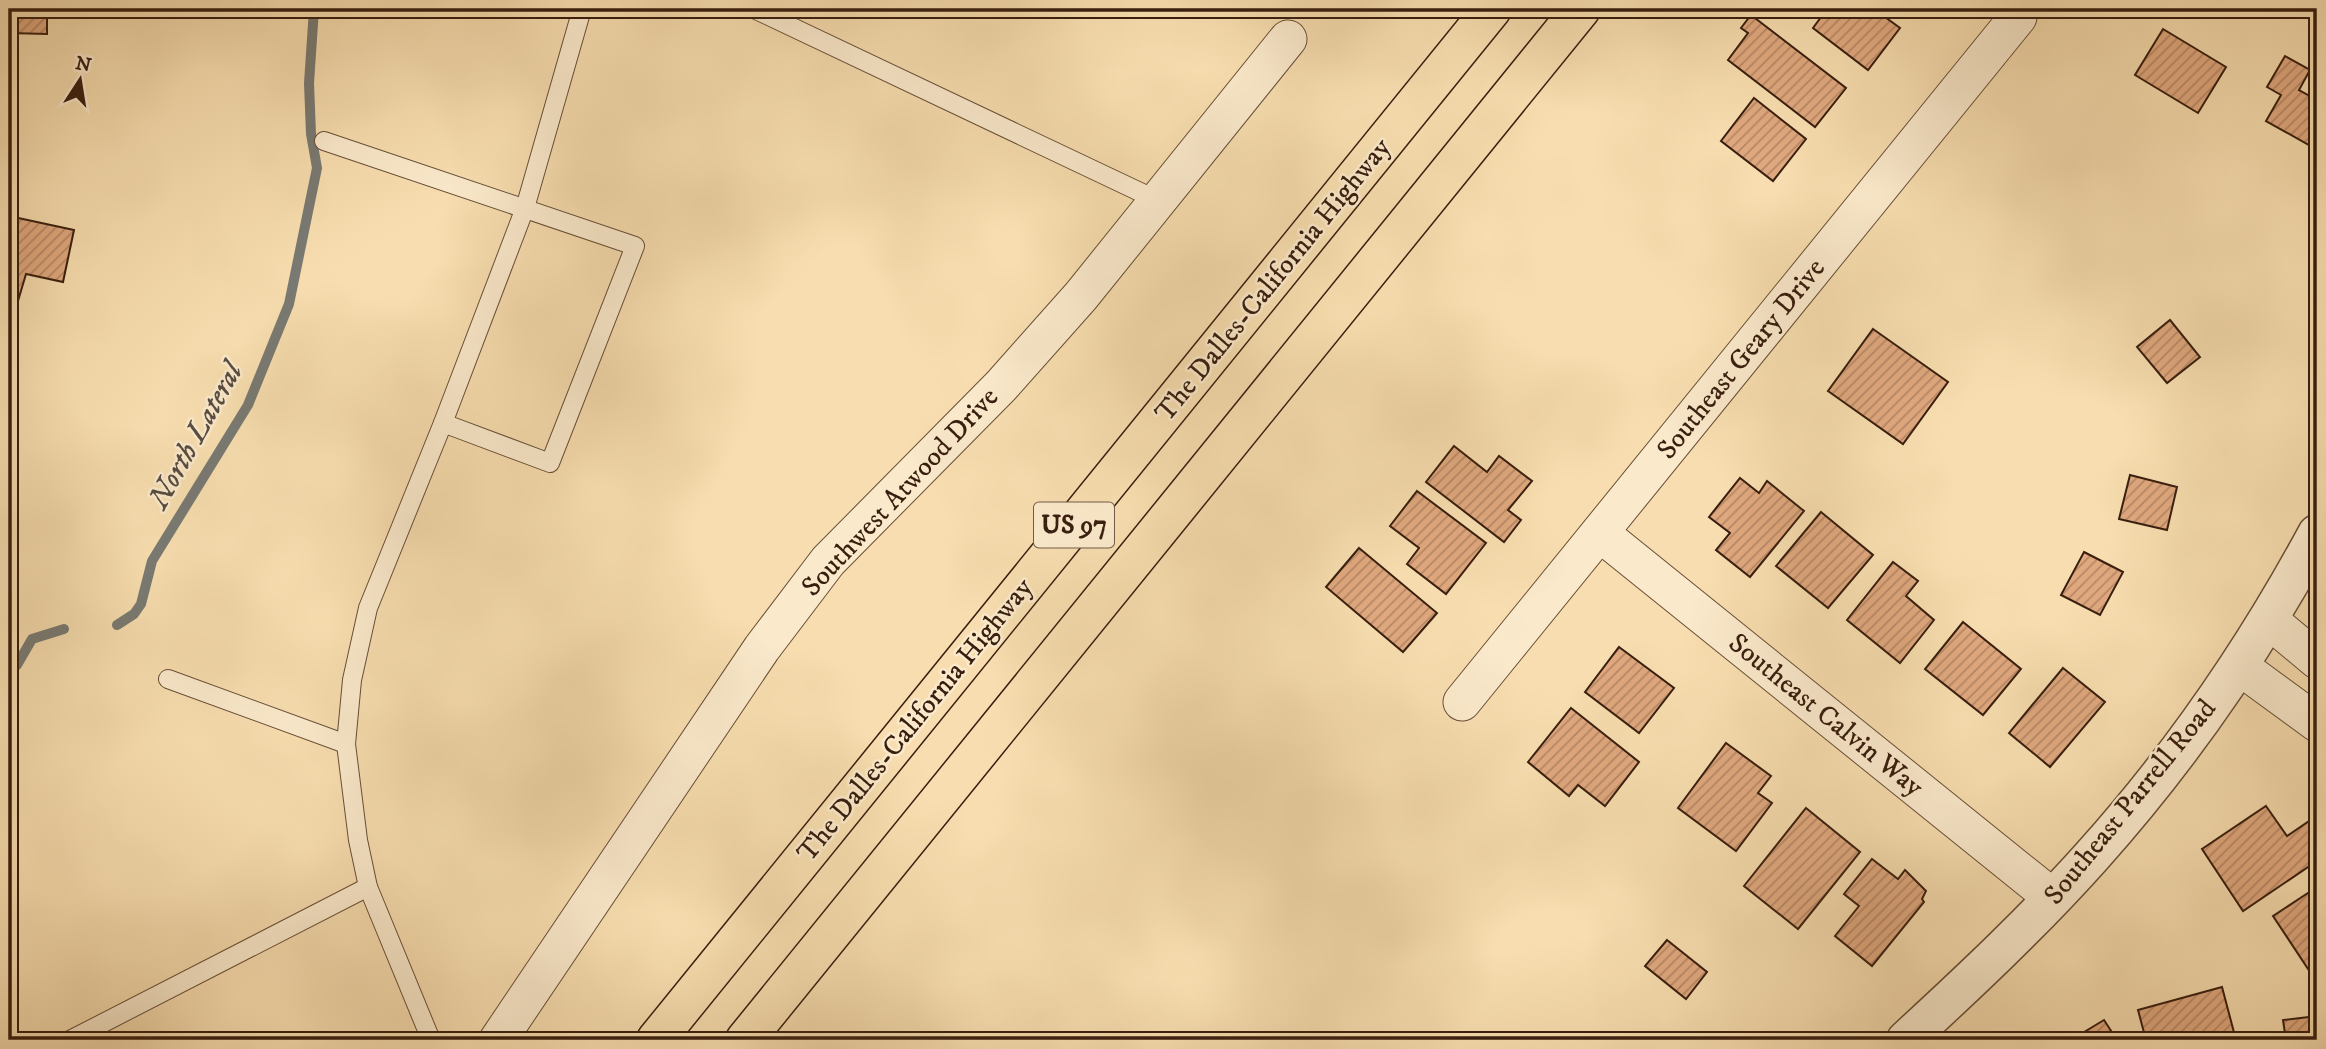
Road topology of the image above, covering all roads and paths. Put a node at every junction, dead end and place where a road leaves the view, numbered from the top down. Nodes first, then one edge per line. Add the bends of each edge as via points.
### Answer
1 (582, 9) edge
2 (754, 9) edge
3 (1492, 9) edge
4 (1581, 9) edge
5 (2018, 17) dead end
6 (1289, 39) dead end
7 (324, 141) dead end
8 (1159, 201) junction
9 (525, 208) junction
10 (443, 423) junction
11 (1600, 533) junction
12 (2317, 534) edge
13 (2269, 620) junction
14 (2317, 660) edge
15 (2239, 666) junction
16 (168, 678) dead end
17 (1462, 702) dead end
18 (2317, 723) edge
19 (346, 744) junction
20 (368, 887) junction
21 (2053, 898) junction
22 (71, 1040) edge
23 (430, 1040) edge
24 (498, 1040) edge
25 (656, 1040) edge
26 (745, 1040) edge
27 (1906, 1040) edge

1 - 9 lane
2 - 8 lane
3 - 25 highway, The Dalles-California Highway / US 97
4 - 26 highway, US 97
5 - 11 street, Southeast Geary Drive
6 - 8 street, Southwest Atwood Drive
7 - 9 lane
8 - 24 street, Southwest Atwood Drive via 1001,386 828,561 762,648
9 - 10 lane
9 - 10 lane via 635,246 550,463
10 - 19 lane via 368,608 352,680
11 - 17 street, Southeast Geary Drive
11 - 21 street, Southeast Calvin Way
12 - 13 street, Southeast Parrell Road
13 - 14 street
13 - 15 street, Southeast Parrell Road
15 - 18 street
15 - 21 street, Southeast Parrell Road via 2135,805
16 - 19 lane
19 - 20 lane
20 - 22 lane
20 - 23 lane
21 - 27 street, Southeast Parrell Road

